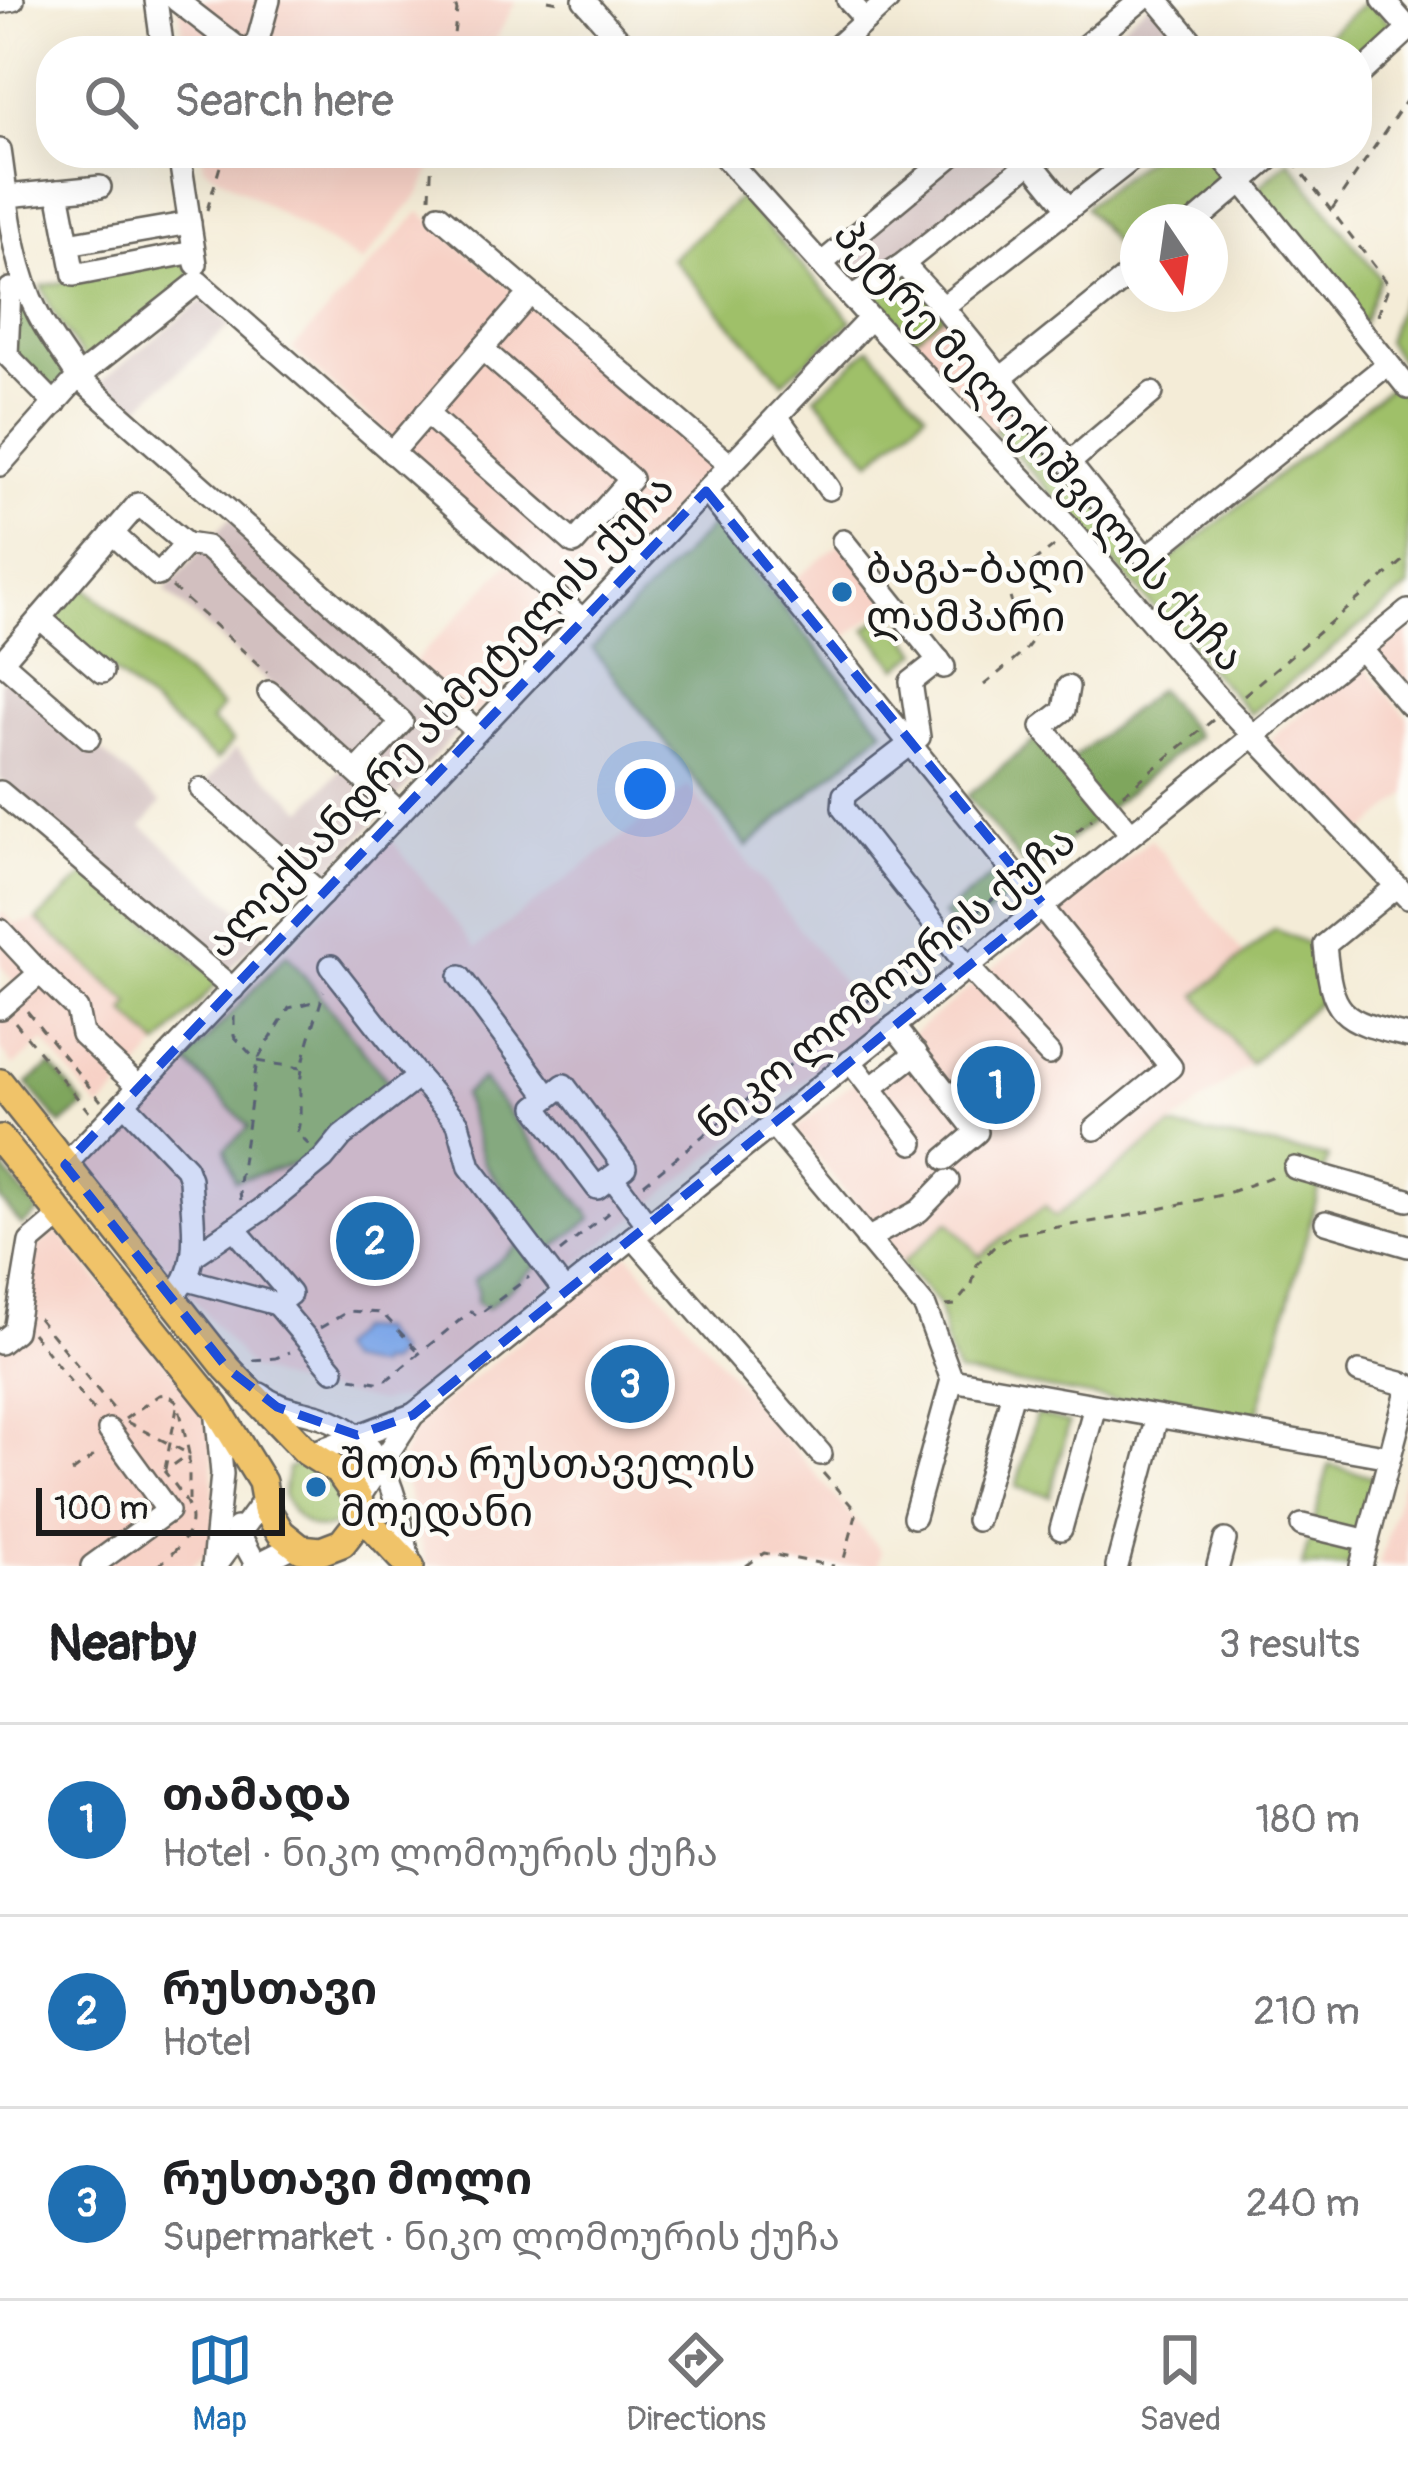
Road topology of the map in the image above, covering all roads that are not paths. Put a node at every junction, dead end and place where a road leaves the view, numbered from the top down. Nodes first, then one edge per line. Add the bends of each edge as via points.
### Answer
1 (14, 0) edge
2 (156, 0) edge
3 (176, 0) edge
4 (269, 0) edge
5 (584, 0) edge
6 (848, 0) edge
7 (888, 0) edge
8 (1141, 0) edge
9 (1157, 0) edge
10 (1383, 0) edge
11 (0, 2) edge
12 (866, 20) junction
13 (1408, 29) edge
14 (162, 36) edge
15 (223, 36) edge
16 (259, 36) edge
17 (616, 36) edge
18 (848, 36) edge
19 (1097, 36) edge
20 (1187, 36) edge
21 (1372, 63) edge
22 (0, 150) edge
23 (183, 168) edge
24 (734, 168) edge
25 (937, 168) edge
26 (1023, 168) edge
27 (1042, 168) edge
28 (1121, 168) edge
29 (1232, 168) edge
30 (1260, 168) edge
31 (1244, 183) junction
32 (100, 187) dead end
33 (58, 191) junction
34 (7, 196) junction
35 (1218, 204) edge
36 (1069, 209) junction
37 (439, 215) road end
38 (197, 221) junction
39 (111, 236) junction
40 (68, 244) junction
41 (194, 252) junction
42 (820, 264) junction
43 (903, 264) junction
44 (117, 267) junction
45 (198, 282) junction
46 (1120, 282) edge
47 (12, 285) edge
48 (851, 297) junction
49 (522, 303) dead end
50 (943, 307) junction
51 (870, 318) junction
52 (482, 349) junction
53 (1388, 364) junction
54 (79, 377) junction
55 (1000, 378) junction
56 (1408, 388) edge
57 (1152, 393) dead end
58 (55, 404) junction
59 (426, 413) junction
60 (777, 416) junction
61 (392, 452) junction
62 (1069, 463) junction
63 (730, 465) junction
64 (0, 466) edge
65 (829, 489) dead end
66 (706, 491) junction
67 (112, 533) junction
68 (843, 542) dead end
69 (186, 544) junction
70 (1408, 611) edge
71 (40, 618) junction
72 (583, 620) junction
73 (1361, 649) junction
74 (1, 663) edge
75 (102, 672) dead end
76 (1068, 687) dead end
77 (269, 692) road end
78 (1408, 704) edge
79 (477, 731) junction
80 (1254, 735) junction
81 (89, 738) dead end
82 (911, 743) junction
83 (356, 772) junction
84 (201, 789) dead end
85 (0, 792) edge
86 (400, 812) junction
87 (1131, 834) junction
88 (1402, 892) edge
89 (322, 895) junction
90 (1044, 905) junction
91 (0, 930) edge
92 (331, 966) road end
93 (968, 967) junction
94 (40, 973) junction
95 (460, 977) dead end
96 (233, 988) junction
97 (5, 1003) edge
98 (894, 1026) junction
99 (1408, 1036) edge
100 (916, 1053) junction
101 (1049, 1054) dead end
102 (850, 1061) junction
103 (418, 1077) junction
104 (0, 1083) edge
105 (871, 1088) junction
106 (549, 1097) junction
107 (119, 1108) junction
108 (772, 1124) junction
109 (1095, 1129) dead end
110 (0, 1139) edge
111 (913, 1143) dead end
112 (65, 1165) junction
113 (1295, 1168) road end
114 (612, 1177) junction
115 (1408, 1201) edge
116 (62, 1215) junction
117 (1326, 1222) dead end
118 (234, 1228) junction
119 (641, 1231) junction
120 (868, 1239) junction
121 (1408, 1246) edge
122 (193, 1256) junction
123 (180, 1288) junction
124 (565, 1292) junction
125 (277, 1304) junction
126 (7, 1336) edge
127 (237, 1364) junction
128 (333, 1370) road end
129 (1359, 1372) dead end
130 (952, 1380) junction
131 (1408, 1386) edge
132 (1013, 1392) junction
133 (1095, 1406) junction
134 (215, 1407) junction
135 (413, 1415) junction
136 (1156, 1417) junction
137 (116, 1425) road end
138 (357, 1435) junction
139 (309, 1452) junction
140 (820, 1454) dead end
141 (1390, 1457) junction
142 (382, 1460) junction
143 (263, 1491) junction
144 (221, 1494) junction
145 (360, 1508) junction
146 (914, 1517) dead end
147 (977, 1520) dead end
148 (1302, 1525) dead end
149 (1061, 1529) dead end
150 (240, 1537) junction
151 (1225, 1540) dead end
152 (1367, 1541) junction
153 (309, 1554) edge
154 (92, 1566) edge
155 (214, 1566) edge
156 (255, 1566) edge
157 (410, 1566) edge
158 (1117, 1566) edge
159 (1218, 1566) edge
160 (1361, 1566) edge

1 - 11 street
2 - 14 street
3 - 15 street
4 - 16 street
5 - 17 street
6 - 12 street
7 - 12 street
8 - 19 street
9 - 20 street
10 - 13 street
12 - 18 street
13 - 21 street
22 - 34 street
23 - 38 street
24 - 42 street, პეტრე მელიქიშვილის ქუჩა
25 - 42 street
26 - 43 street
27 - 36 street
28 - 36 street
29 - 31 street
30 - 31 street
31 - 35 street
31 - 53 street
32 - 33 street
33 - 34 street
33 - 40 street
34 - 47 street
36 - 50 street
37 - 63 street
38 - 39 street
38 - 41 street
39 - 40 street
39 - 44 street
40 - 44 street via 74,275
41 - 44 street
41 - 45 street
42 - 48 street, პეტრე მელიქიშვილის ქუჩა
43 - 48 street
43 - 50 street
45 - 54 street
45 - 61 street
46 - 55 street
47 - 54 street
47 - 58 street via 7,355
48 - 51 street, პეტრე მელიქიშვილის ქუჩა
49 - 52 street
50 - 55 street
51 - 60 street, ალექსანდრე ახმეტელის ქუჩა
51 - 80 street, პეტრე მელიქიშვილის ქუჩა
52 - 59 street
52 - 59 street via 631,478 574,543
53 - 56 street
53 - 62 street via 1146,558
54 - 58 street
54 - 79 street
55 - 62 street
57 - 62 street
58 - 64 street
59 - 61 street
60 - 63 street, ალექსანდრე ახმეტელის ქუჩა
60 - 65 street
61 - 72 street
63 - 66 street, ალექსანდრე ახმეტელის ქუჩა
66 - 72 street, ალექსანდრე ახმეტელის ქუჩა
66 - 82 street
67 - 69 street via 138,504
67 - 69 street via 158,574
67 - 71 street
68 - 82 street via 943,665 911,682 919,737
69 - 83 street via 206,547 402,722
70 - 73 street, ნიკო ლომოურის ქუჩა
71 - 74 street
71 - 75 street
72 - 79 street, ალექსანდრე ახმეტელის ქუჩა
73 - 78 street
73 - 80 street, ნიკო ლომოურის ქუჩა
74 - 81 street
76 - 87 street via 1064,710 1042,727
77 - 83 street
79 - 86 street, ალექსანდრე ახმეტელის ქუჩა
80 - 87 street, ნიკო ლომოურის ქუჩა
80 - 88 street, პეტრე მელიქიშვილის ქუჩა
82 - 90 street
82 - 93 street via 844,795 843,808
83 - 86 street
84 - 89 street
85 - 96 street
86 - 89 street, ალექსანდრე ახმეტელის ქუჩა
87 - 90 street, ნიკო ლომოურის ქუჩა
88 - 99 street via 1325,944 1330,993 1354,1024
89 - 96 street, ალექსანდრე ახმეტელის ქუჩა
90 - 93 street, ნიკო ლომოურის ქუჩა
90 - 109 street via 1171,1067
91 - 94 street
92 - 103 street
93 - 98 street, ნიკო ლომოურის ქუჩა
93 - 101 street
94 - 97 street
94 - 107 street via 77,1009
95 - 106 street
96 - 107 street, ალექსანდრე ახმეტელის ქუჩა
98 - 100 street
98 - 102 street, ნიკო ლომოურის ქუჩა
100 - 105 street
100 - 120 street via 977,1132 919,1211
102 - 105 street
102 - 108 street, ნიკო ლომოურის ქუჩა
103 - 118 street
103 - 124 street via 458,1123 470,1167
104 - 112 main road
105 - 111 street
106 - 114 street via 536,1107 597,1188
106 - 114 street via 565,1085 626,1166
107 - 112 street, ალექსანდრე ახმეტელის ქუჩა
107 - 122 street via 186,1168
108 - 119 street, ნიკო ლომოურის ქუჩა
108 - 120 street
110 - 116 main road
112 - 123 main road
113 - 115 street
114 - 119 street
116 - 126 street via 30,1242
116 - 134 main road
117 - 121 street
118 - 122 street
118 - 125 street via 290,1294
119 - 124 street, ნიკო ლომოურის ქუჩა
119 - 140 street
120 - 130 street via 926,1307
122 - 123 street
123 - 125 street
123 - 127 main road
124 - 135 street, ნიკო ლომოურის ქუჩა
125 - 128 street
127 - 138 street via 277,1407
127 - 139 main road
129 - 131 street
130 - 132 street
130 - 146 street
131 - 141 street
132 - 133 street
132 - 147 street
133 - 136 street
133 - 149 street
134 - 143 main road
134 - 144 street
135 - 138 street, ნიკო ლომოურის ქუჩა
135 - 142 street, ნიკო ლომოურის ქუჩა
136 - 141 street
136 - 158 street
137 - 154 street via 168,1510
138 - 139 street
138 - 142 street
139 - 143 main road via 278,1459
139 - 145 main road via 338,1472
141 - 152 street
142 - 145 street
142 - 157 street
143 - 150 street
143 - 153 main road via 271,1520
144 - 150 street
144 - 155 street
145 - 153 main road via 342,1543
145 - 157 main road
148 - 152 street
150 - 155 street
150 - 156 street
151 - 159 street
152 - 160 street
153 - 156 street

